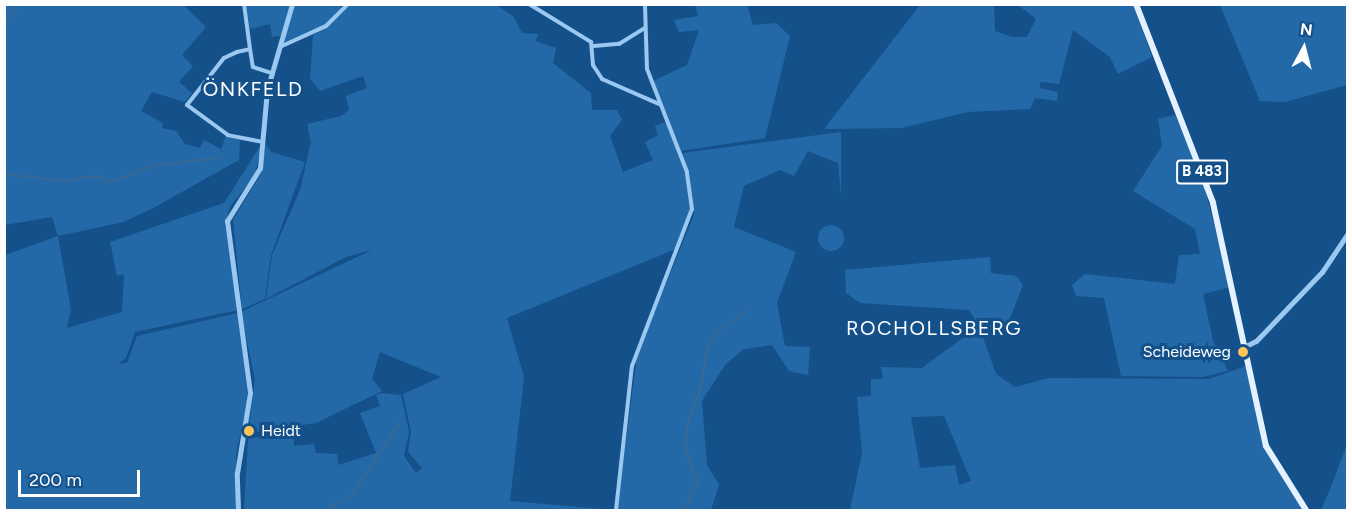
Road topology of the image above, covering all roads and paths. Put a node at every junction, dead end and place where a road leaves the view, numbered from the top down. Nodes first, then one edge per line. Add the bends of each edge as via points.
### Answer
1 (244, 4) edge
2 (292, 4) edge
3 (348, 4) edge
4 (530, 4) edge
5 (645, 4) edge
6 (1136, 4) edge
7 (645, 28) junction
8 (593, 44) junction
9 (282, 46) junction
10 (250, 50) junction
11 (271, 74) junction
12 (660, 104) junction
13 (264, 142) junction
14 (1347, 233) edge
15 (1244, 346) junction
16 (238, 510) edge
17 (616, 510) edge
18 (1306, 510) edge

1 - 10 street
2 - 9 street
3 - 9 street via 326,26
4 - 8 street
5 - 7 street
6 - 15 main road, B 483 via 1213,203
7 - 8 street via 620,44
7 - 12 street via 647,69
8 - 12 street via 592,63 602,79
9 - 11 street
10 - 11 street via 253,67
10 - 13 street via 224,58 187,105 228,135
11 - 13 street
12 - 17 street via 690,182 690,221 632,366
13 - 16 street via 257,176 227,221 250,393 237,473
14 - 15 street via 1325,268 1275,322
15 - 18 main road, B 483 via 1270,457

